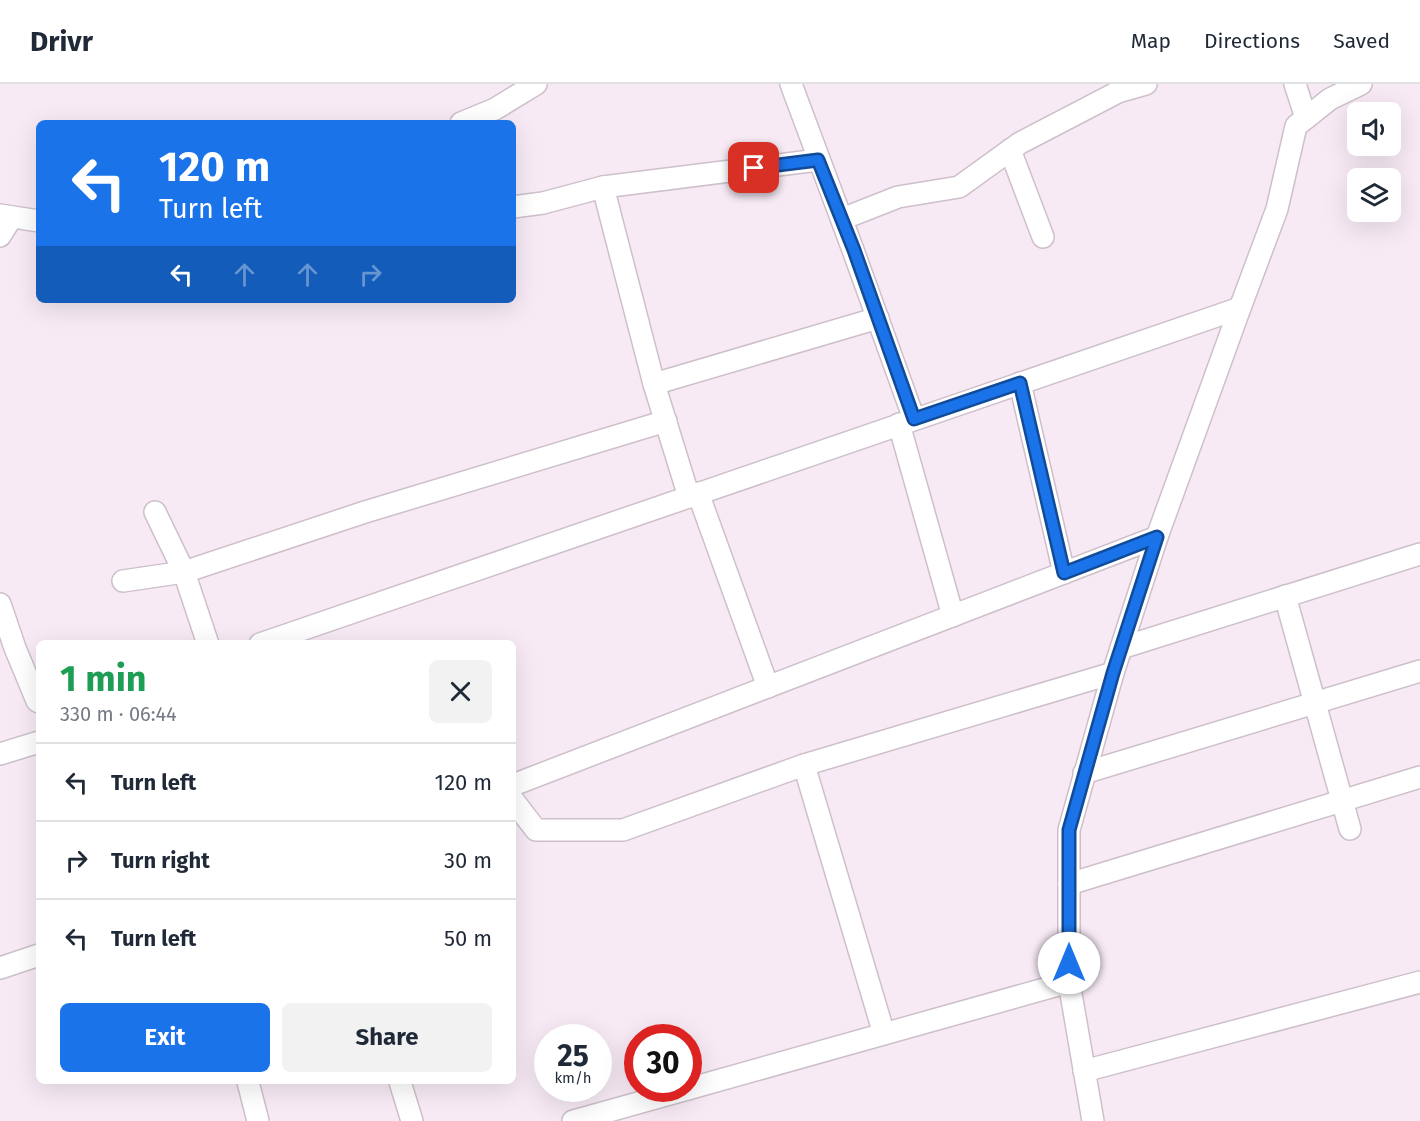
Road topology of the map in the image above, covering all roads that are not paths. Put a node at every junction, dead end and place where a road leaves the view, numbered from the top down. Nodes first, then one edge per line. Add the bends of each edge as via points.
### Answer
1 (536, 84) edge
2 (791, 84) edge
3 (1146, 84) edge
4 (1295, 84) edge
5 (1361, 84) edge
6 (1306, 118) junction
7 (468, 120) edge
8 (1010, 150) junction
9 (818, 160) junction
10 (603, 187) junction
11 (516, 206) edge
12 (6, 216) edge
13 (842, 219) junction
14 (36, 221) edge
15 (0, 236) edge
16 (1043, 237) dead end
17 (1240, 308) junction
18 (878, 318) junction
19 (1020, 383) junction
20 (654, 384) junction
21 (666, 421) junction
22 (907, 422) junction
23 (693, 495) junction
24 (155, 512) dead end
25 (1157, 537) junction
26 (1420, 554) edge
27 (184, 572) junction
28 (1064, 573) junction
29 (123, 581) dead end
30 (1285, 597) junction
31 (0, 604) edge
32 (952, 616) junction
33 (206, 640) edge
34 (272, 640) edge
35 (1121, 648) junction
36 (8, 650) edge
37 (1420, 671) edge
38 (1113, 673) junction
39 (768, 687) junction
40 (36, 698) edge
41 (1315, 702) junction
42 (36, 743) edge
43 (0, 754) edge
44 (804, 765) junction
45 (1084, 773) junction
46 (1420, 777) edge
47 (516, 784) edge
48 (1342, 801) junction
49 (516, 804) edge
50 (1350, 829) dead end
51 (1069, 884) junction
52 (36, 957) edge
53 (0, 968) edge
54 (1069, 982) junction
55 (1420, 982) edge
56 (884, 1034) junction
57 (1084, 1071) junction
58 (249, 1084) edge
59 (401, 1084) edge
60 (702, 1085) edge
61 (641, 1102) edge
62 (258, 1121) edge
63 (412, 1121) edge
64 (573, 1121) edge
65 (1093, 1121) edge

1 - 7 street
2 - 9 street
3 - 8 street via 1118,92
4 - 6 street
5 - 6 street via 1330,99
6 - 17 street via 1296,126 1277,209
8 - 13 street via 959,187 898,197
8 - 16 street
9 - 10 street
9 - 13 street
10 - 11 street
10 - 20 street
12 - 14 street
12 - 15 street
13 - 18 street
17 - 19 street
17 - 25 street
18 - 20 street
18 - 22 street
19 - 22 street
19 - 28 street
20 - 21 street
21 - 23 street
21 - 27 street via 365,512
22 - 23 street
22 - 32 street
23 - 34 street
23 - 39 street
24 - 27 street
25 - 28 street
25 - 35 street
26 - 30 street
27 - 29 street
27 - 33 street
28 - 32 street
30 - 35 street
30 - 41 street
31 - 36 street
32 - 39 street
35 - 38 street
36 - 40 street
37 - 41 street
38 - 44 street
38 - 45 street
39 - 47 street
41 - 45 street
41 - 48 street
42 - 43 street
44 - 49 street via 623,830 536,830
44 - 56 street
45 - 51 street via 1069,830
46 - 48 street
48 - 50 street
48 - 51 street
51 - 54 street
52 - 53 street
54 - 56 street
54 - 57 street
55 - 57 street
56 - 60 street
57 - 65 street
58 - 62 street
59 - 63 street
61 - 64 street

